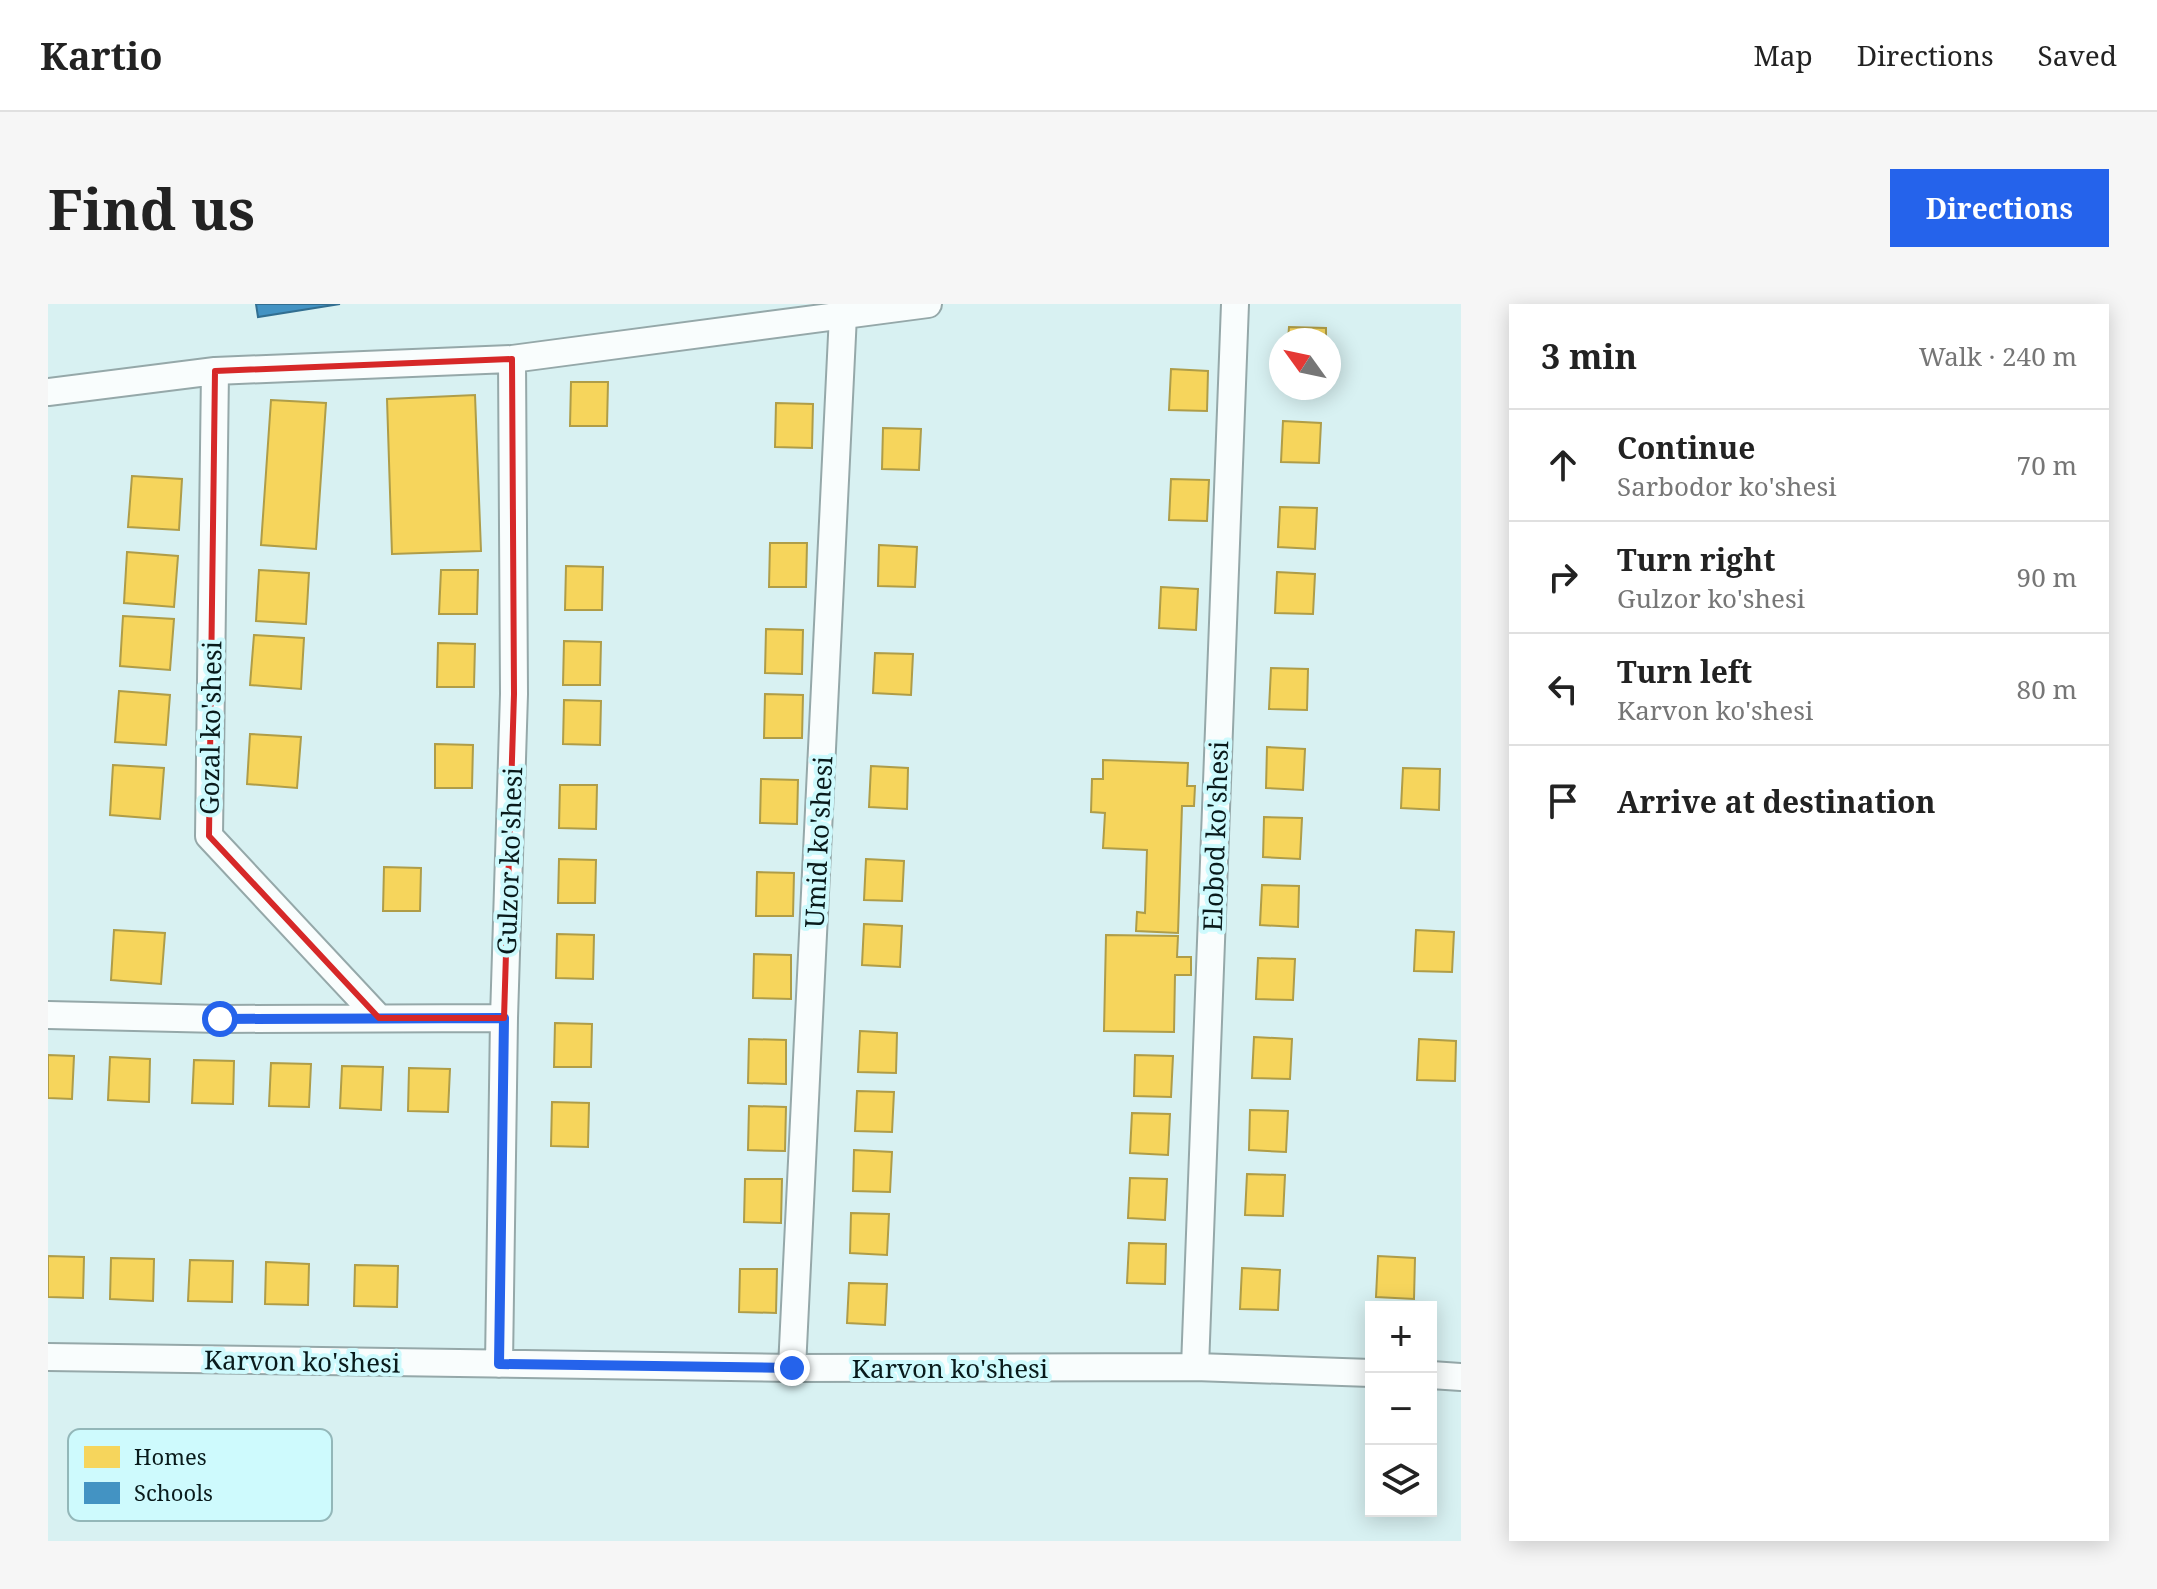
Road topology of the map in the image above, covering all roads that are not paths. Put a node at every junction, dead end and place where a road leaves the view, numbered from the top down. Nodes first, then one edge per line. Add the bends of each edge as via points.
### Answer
1 (928, 304) edge
2 (1235, 304) edge
3 (843, 315) junction
4 (512, 359) junction
5 (215, 371) junction
6 (48, 392) edge
7 (48, 1015) edge
8 (379, 1018) junction
9 (504, 1018) junction
10 (48, 1357) edge
11 (499, 1364) junction
12 (1195, 1367) junction
13 (792, 1368) junction
14 (1365, 1373) edge
15 (1437, 1375) edge
16 (1461, 1377) edge

1 - 3 street
2 - 12 street, Elobod ko'shesi
3 - 4 street
3 - 13 street, Umid ko'shesi
4 - 5 street
4 - 9 street, Gulzor ko'shesi via 514,694
5 - 6 street
5 - 8 street, Gozal ko'shesi via 209,836
7 - 8 street
8 - 9 street
9 - 11 street, Gulzor ko'shesi
10 - 11 street, Karvon ko'shesi
11 - 13 street, Karvon ko'shesi
12 - 13 street, Karvon ko'shesi
12 - 14 street, Karvon ko'shesi
15 - 16 street

